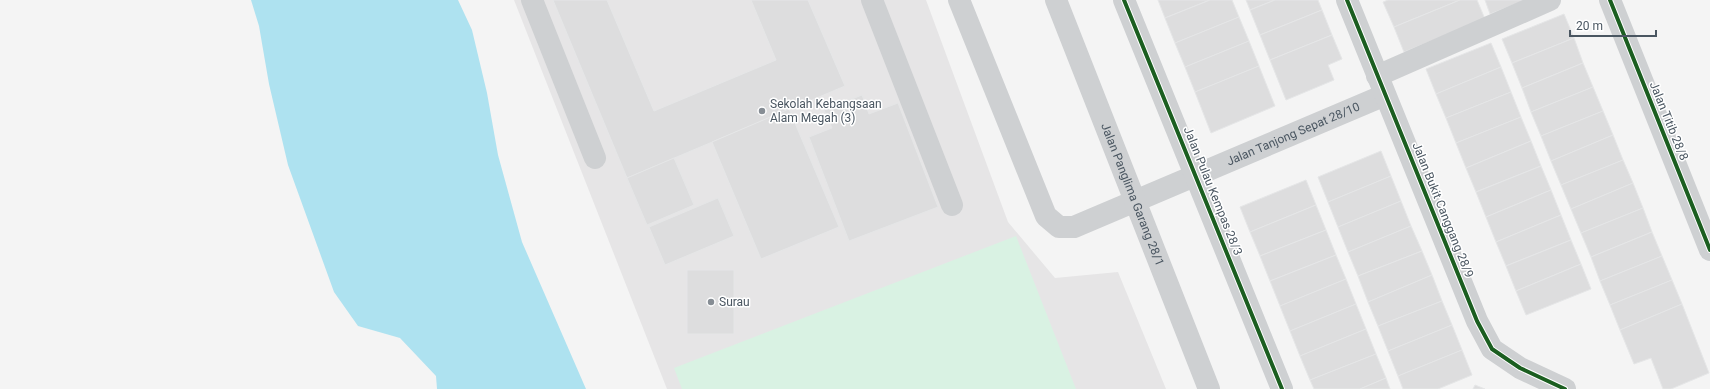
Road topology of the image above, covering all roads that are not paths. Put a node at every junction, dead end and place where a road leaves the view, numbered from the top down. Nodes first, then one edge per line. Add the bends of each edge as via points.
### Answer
1 (532, 0) edge
2 (872, 0) edge
3 (959, 0) edge
4 (1056, 0) edge
5 (1124, 0) edge
6 (1347, 0) edge
7 (1550, 0) edge
8 (1610, 0) edge
9 (1381, 86) junction
10 (595, 158) dead end
11 (1196, 175) junction
12 (1135, 202) junction
13 (952, 205) dead end
14 (1710, 250) edge
15 (1209, 389) edge
16 (1282, 389) edge
17 (1565, 389) edge

1 - 10 street
2 - 13 street
3 - 12 street, Jalan Tanjong Sepat 28/10 via 1046,216 1059,227 1074,227
4 - 12 street, Jalan Panglima Garang 28/1
5 - 11 street, Jalan Pulau Kempas 28/3
6 - 9 street, Jalan Bukit Canggang 28/9
7 - 9 street, Jalan Tanjong Sepat 28/10
8 - 14 street, Jalan Titib 28/8
9 - 11 street, Jalan Tanjong Sepat 28/10
9 - 17 street, Jalan Bukit Canggang 28/9 via 1477,321 1492,349 1520,368
11 - 12 street, Jalan Tanjong Sepat 28/10
11 - 16 street, Jalan Pulau Kempas 28/3
12 - 15 street, Jalan Panglima Garang 28/1

